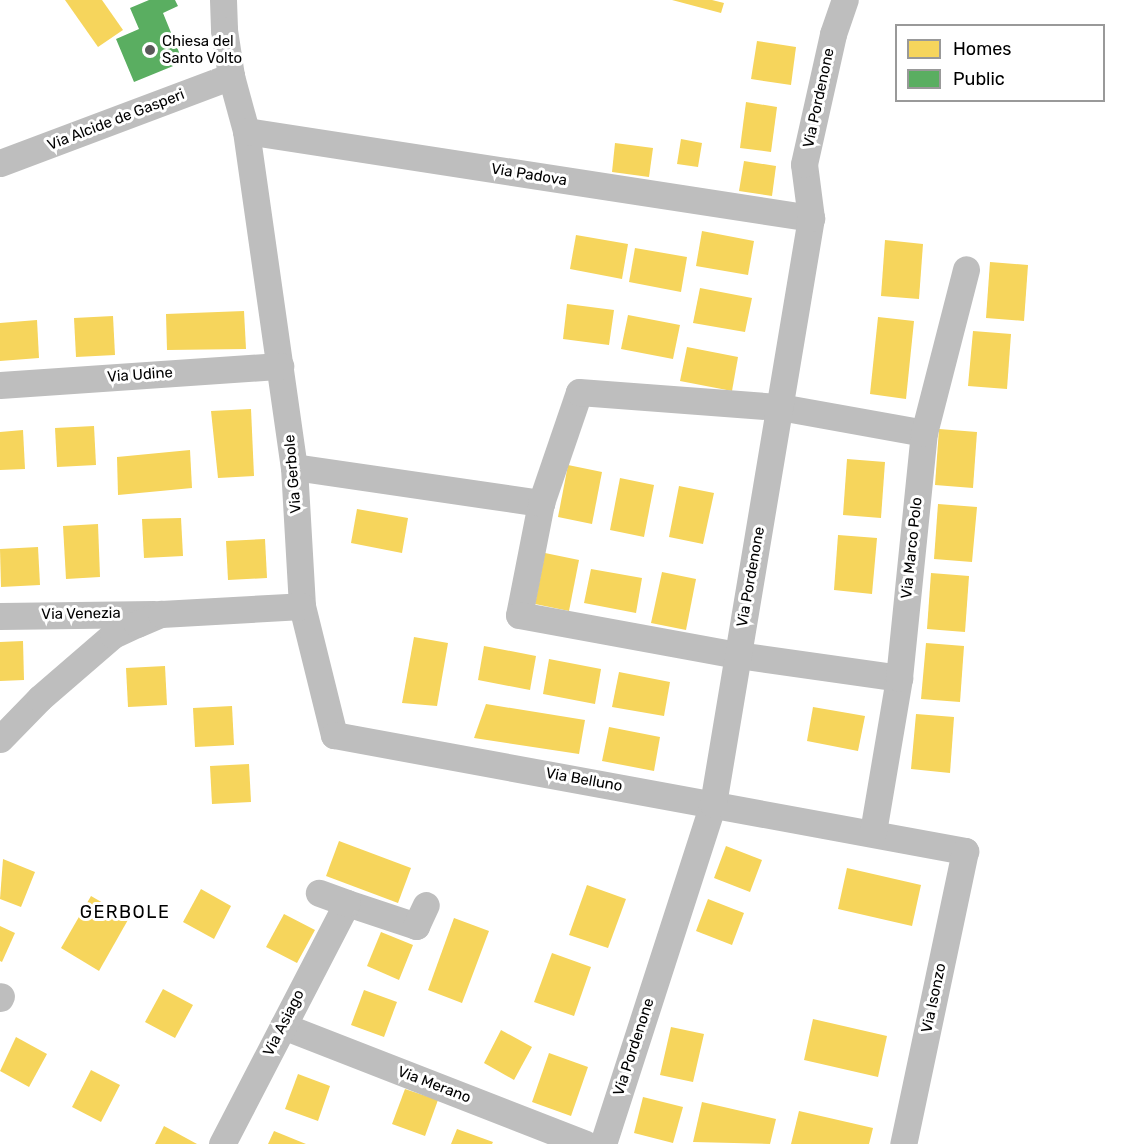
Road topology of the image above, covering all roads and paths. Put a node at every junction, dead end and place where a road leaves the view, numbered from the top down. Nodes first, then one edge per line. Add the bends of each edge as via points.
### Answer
1 (223, 0) edge
2 (845, 0) edge
3 (231, 76) junction
4 (246, 131) junction
5 (0, 163) edge
6 (811, 218) junction
7 (966, 269) dead end
8 (280, 366) junction
9 (0, 385) edge
10 (780, 407) junction
11 (924, 433) junction
12 (294, 467) junction
13 (541, 502) junction
14 (302, 606) junction
15 (161, 614) junction
16 (0, 615) edge
17 (738, 655) junction
18 (898, 678) junction
19 (0, 739) edge
20 (713, 804) junction
21 (873, 832) junction
22 (965, 851) joint
23 (319, 893) dead end
24 (347, 903) junction
25 (426, 905) dead end
26 (283, 1026) junction
27 (222, 1144) edge
28 (585, 1144) edge
29 (603, 1144) edge
30 (903, 1144) edge

1 - 3 street, Via Gerbole
2 - 6 street, Via Pordenone via 833,34 804,164
3 - 4 street, Via Gerbole
3 - 5 street, Via Alcide de Gasperi
4 - 6 street, Via Padova
4 - 8 street, Via Gerbole
6 - 10 street, Via Pordenone
7 - 11 street, Via Marco Polo
8 - 9 street, Via Udine
8 - 12 street, Via Gerbole
10 - 11 street
10 - 13 street via 579,392
10 - 17 street, Via Pordenone
11 - 18 street, Via Marco Polo
12 - 13 street
12 - 14 street, Via Gerbole
13 - 17 street via 519,615
14 - 15 street
14 - 20 street, Via Belluno via 334,735
15 - 16 street, Via Venezia
15 - 19 street via 113,635 40,698
17 - 18 street
17 - 20 street, Via Pordenone
18 - 21 street, Via Marco Polo
20 - 21 street, Via Belluno
20 - 29 street, Via Pordenone
21 - 22 street, Via Belluno
22 - 30 street, Via Isonzo
23 - 24 street
24 - 25 street via 417,926
24 - 26 street, Via Asiago
26 - 27 street, Via Asiago
26 - 28 street, Via Merano

